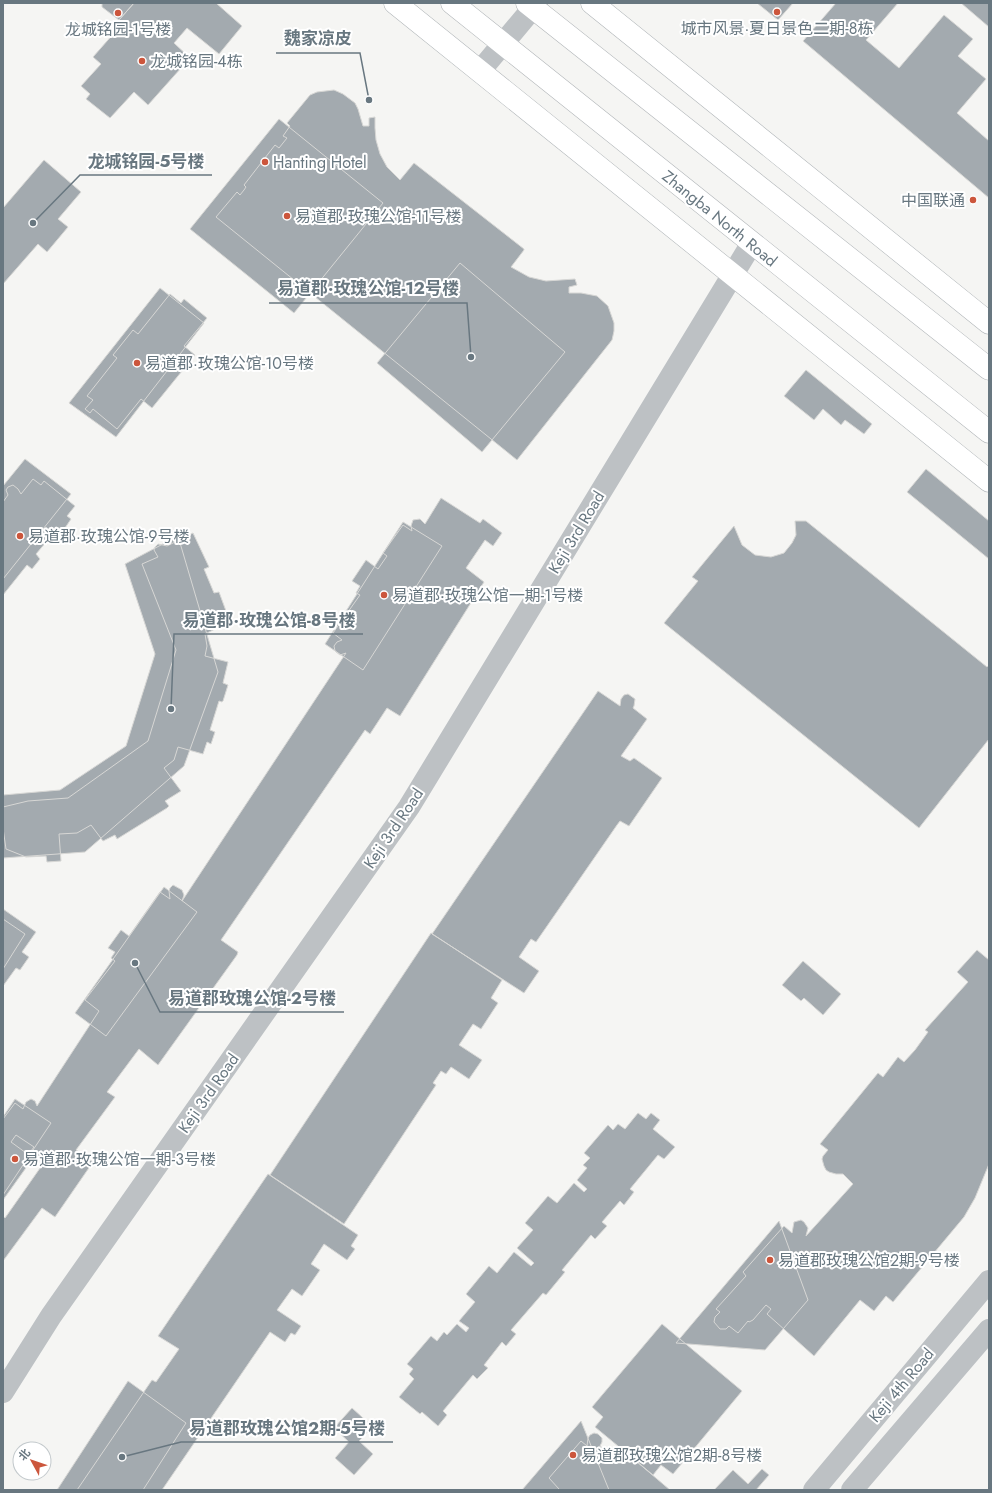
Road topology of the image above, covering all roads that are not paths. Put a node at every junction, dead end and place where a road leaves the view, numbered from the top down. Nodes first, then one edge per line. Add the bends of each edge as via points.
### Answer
1 (395, 3) edge
2 (452, 3) edge
3 (592, 3) edge
4 (533, 5) edge
5 (503, 44) junction
6 (480, 71) junction
7 (752, 243) junction
8 (733, 275) junction
9 (989, 323) edge
10 (989, 369) edge
11 (989, 432) edge
12 (989, 481) edge
13 (989, 1281) edge
14 (989, 1330) edge
15 (3, 1392) edge
16 (814, 1490) edge
17 (852, 1490) edge

1 - 6 main road
2 - 5 main road, Zhangba North Road
3 - 9 main road
4 - 5 street
4 - 10 main road
5 - 6 street
5 - 7 main road, Zhangba North Road
6 - 8 main road
7 - 8 street, Keji 3rd Road
7 - 11 main road, Zhangba North Road
8 - 12 main road
8 - 15 street, Keji 3rd Road via 409,807 52,1316
13 - 16 street, Keji 4th Road
14 - 17 street, Keji 4th Road

